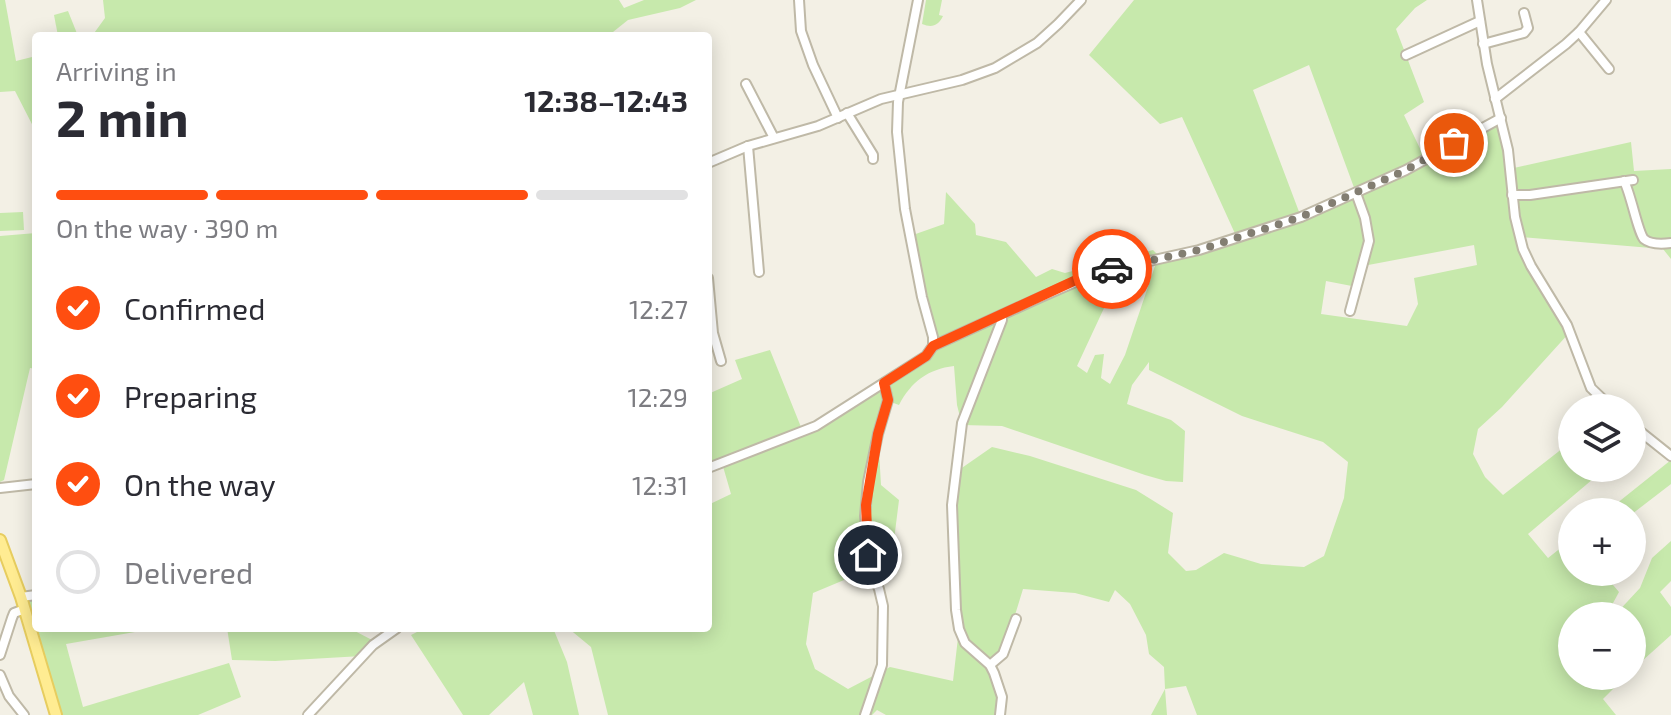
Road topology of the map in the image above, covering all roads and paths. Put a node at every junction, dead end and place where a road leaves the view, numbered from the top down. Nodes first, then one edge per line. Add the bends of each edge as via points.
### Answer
1 (799, 0) edge
2 (918, 0) edge
3 (1081, 0) edge
4 (1477, 0) edge
5 (1606, 0) edge
6 (1524, 13) dead end
7 (1480, 21) junction
8 (1579, 32) junction
9 (1483, 44) junction
10 (1406, 55) dead end
11 (1609, 69) dead end
12 (746, 84) dead end
13 (900, 93) junction
14 (1495, 99) junction
15 (847, 113) junction
16 (838, 118) junction
17 (1501, 118) junction
18 (774, 138) junction
19 (748, 146) junction
20 (873, 159) dead end
21 (712, 161) edge
22 (1356, 193) junction
23 (1512, 195) junction
24 (1671, 243) edge
25 (759, 272) dead end
26 (1350, 311) dead end
27 (1002, 315) junction
28 (712, 322) edge
29 (933, 346) junction
30 (721, 361) dead end
31 (884, 383) junction
32 (1597, 394) edge
33 (1646, 436) edge
34 (1671, 456) edge
35 (712, 466) edge
36 (32, 484) edge
37 (0, 488) edge
38 (0, 540) edge
39 (32, 596) edge
40 (21, 597) junction
41 (25, 609) junction
42 (1016, 619) dead end
43 (390, 632) edge
44 (0, 655) edge
45 (990, 665) junction
46 (0, 675) edge
47 (313, 713) edge
48 (24, 715) edge
49 (56, 715) edge
50 (865, 715) edge
51 (1000, 715) edge

1 - 16 street via 801,31
2 - 13 street
3 - 13 street via 1037,43 995,68
4 - 7 street
5 - 8 street
6 - 9 street via 1524,33
7 - 9 street
7 - 10 street
8 - 11 street
8 - 14 street
9 - 14 street
12 - 18 street
13 - 15 street
13 - 29 street via 901,185
14 - 17 street
15 - 16 street
15 - 20 street
16 - 18 street
17 - 22 street
17 - 23 street
18 - 19 street
19 - 21 street
19 - 25 street
22 - 26 street via 1369,241
22 - 27 street via 1199,250 1096,273
23 - 24 street via 1628,180 1641,235 1654,243
23 - 32 street via 1527,259 1567,325
27 - 29 street
27 - 45 street via 962,423 952,505 959,629 965,643
28 - 30 street
29 - 31 street
31 - 35 street via 822,423
31 - 50 street via 888,400 865,516 871,570 883,606 882,665
33 - 34 street
36 - 37 street
38 - 40 main road
39 - 40 street
40 - 41 main road
41 - 44 street via 14,613
41 - 49 main road
42 - 45 street via 1003,654
43 - 47 street
45 - 51 street via 1002,697
46 - 48 street

